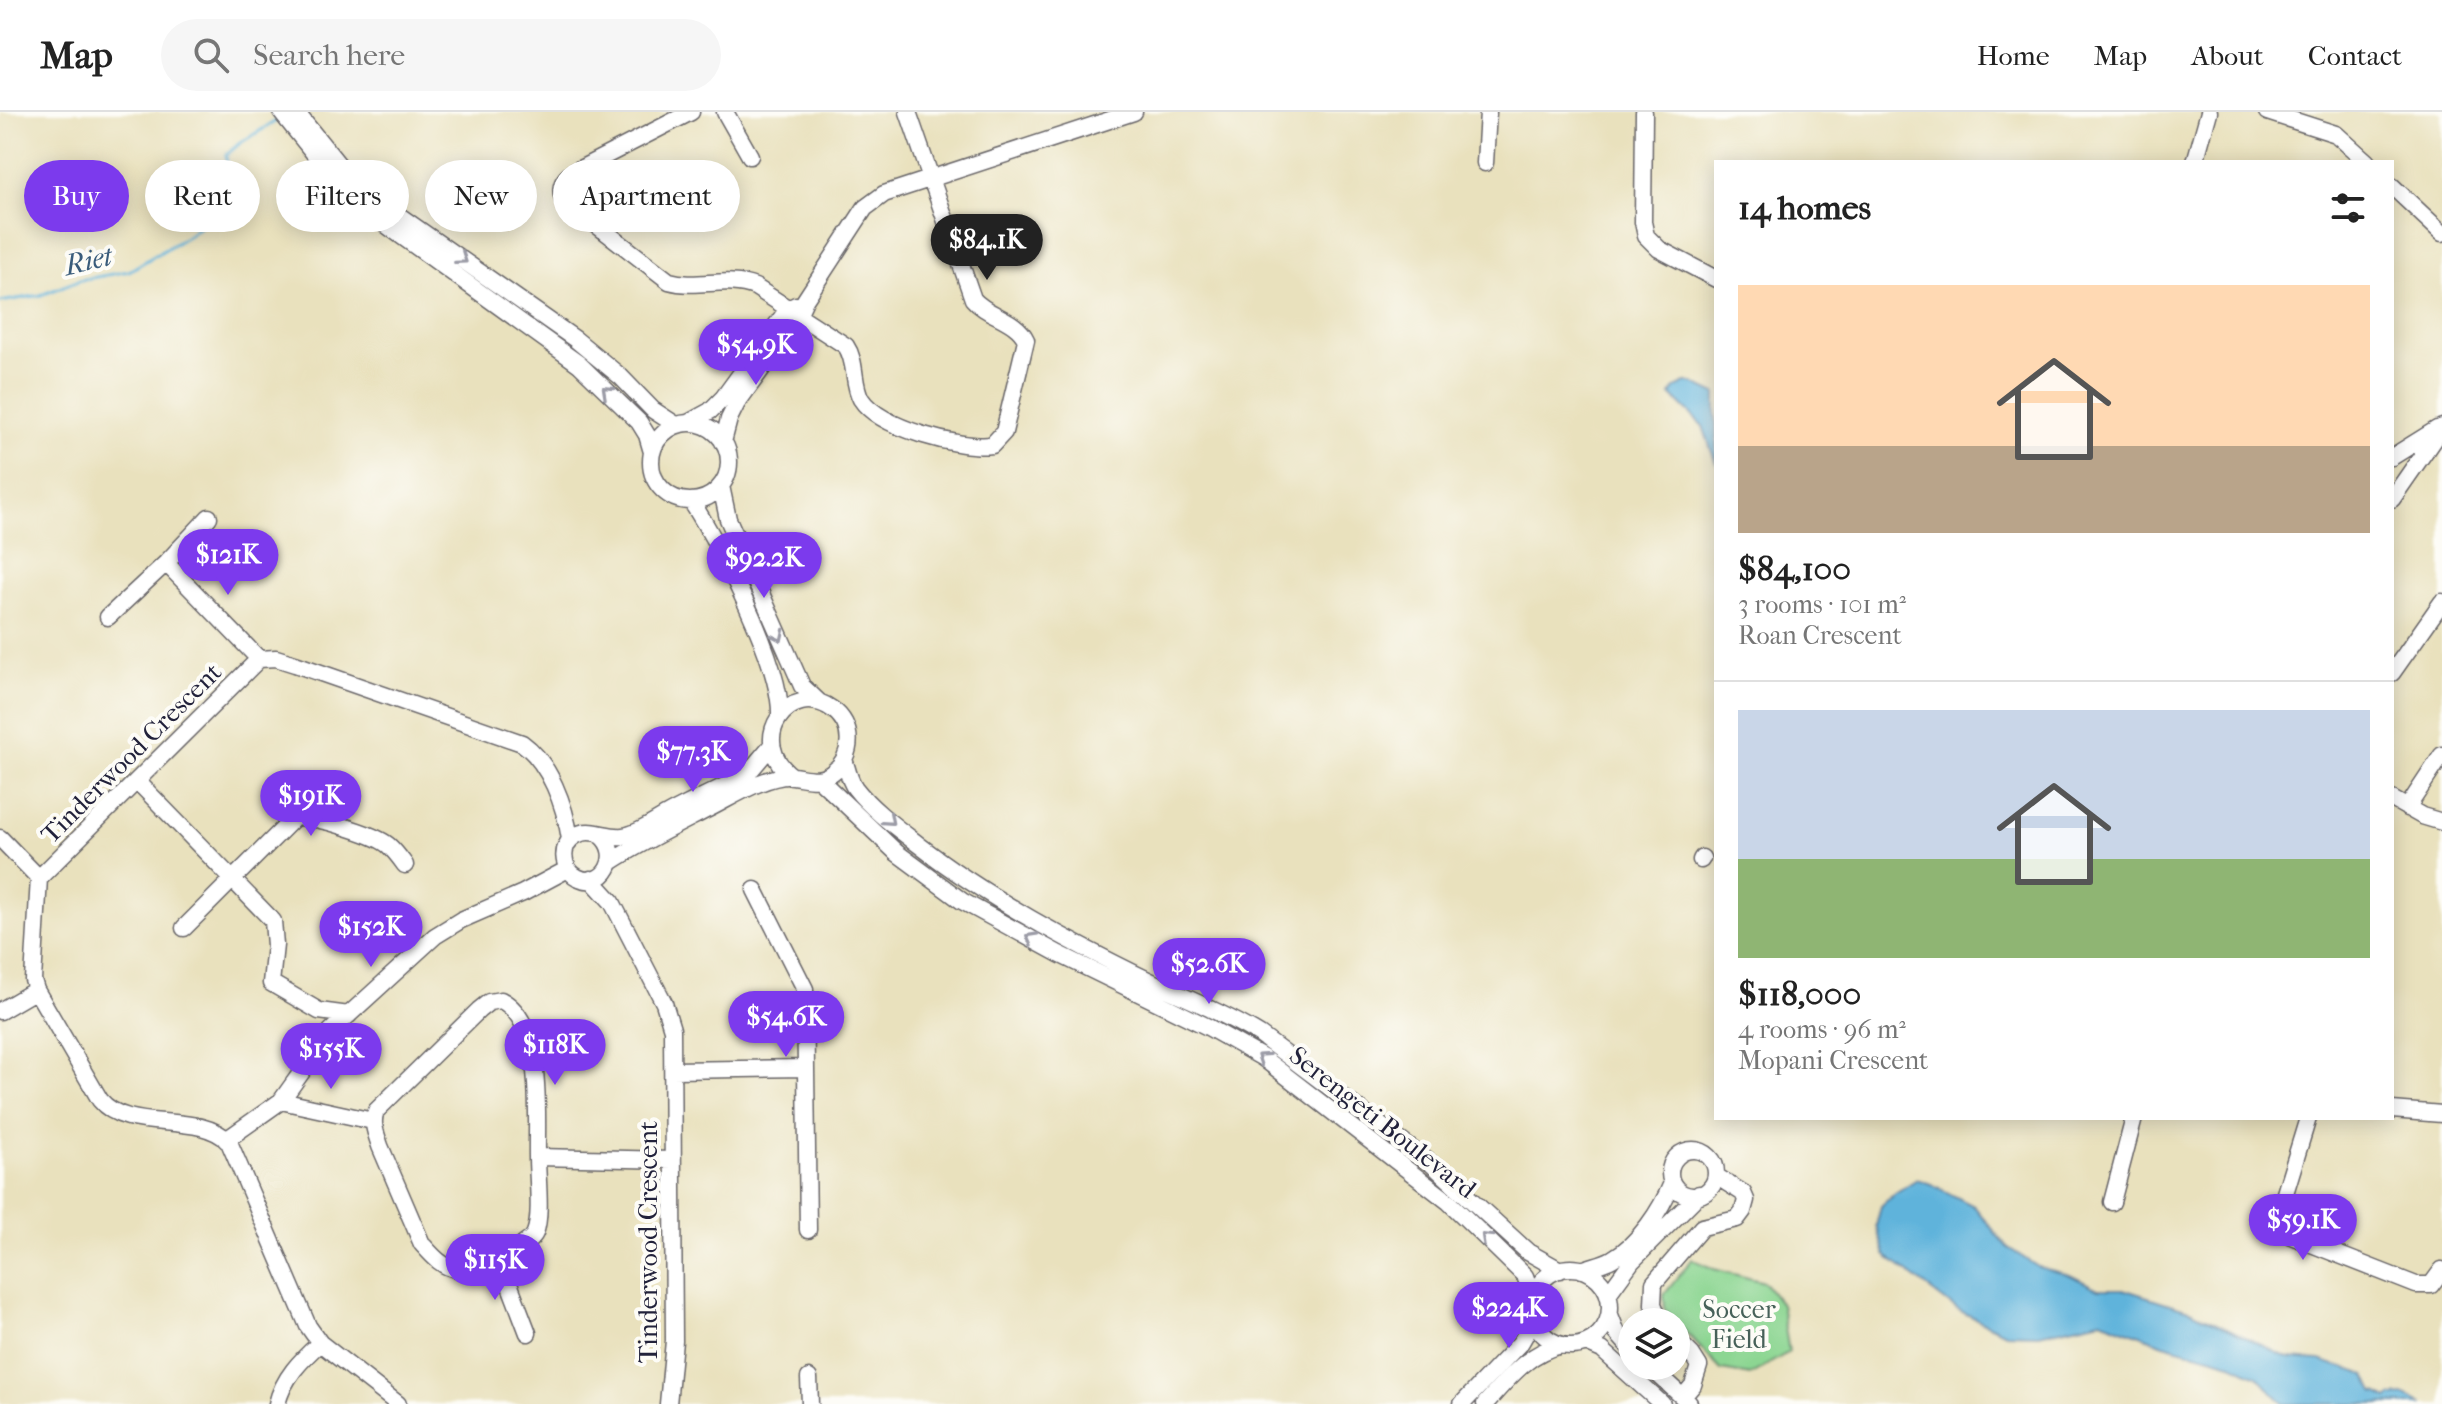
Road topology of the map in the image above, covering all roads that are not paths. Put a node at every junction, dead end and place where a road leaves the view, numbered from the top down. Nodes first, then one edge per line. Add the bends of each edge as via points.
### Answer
1 (281, 112) edge
2 (296, 112) edge
3 (691, 112) edge
4 (725, 112) edge
5 (908, 112) edge
6 (1488, 112) edge
7 (1644, 112) edge
8 (2209, 112) edge
9 (2267, 112) edge
10 (1129, 114) edge
11 (2296, 116) edge
12 (312, 143) junction
13 (750, 156) dead end
14 (2196, 160) edge
15 (2365, 160) edge
16 (1485, 163) dead end
17 (930, 179) junction
18 (2394, 188) edge
19 (2442, 233) edge
20 (1714, 273) edge
21 (793, 313) junction
22 (762, 357) junction
23 (682, 424) junction
24 (2442, 427) edge
25 (723, 442) junction
26 (652, 452) junction
27 (2394, 455) edge
28 (2394, 457) edge
29 (2411, 472) junction
30 (721, 486) junction
31 (2394, 496) edge
32 (691, 501) junction
33 (209, 517) dead end
34 (166, 563) junction
35 (2442, 602) edge
36 (108, 617) dead end
37 (259, 659) junction
38 (2394, 670) edge
39 (820, 703) junction
40 (780, 716) junction
41 (771, 746) junction
42 (2442, 755) edge
43 (844, 759) junction
44 (792, 776) junction
45 (819, 779) junction
46 (137, 781) junction
47 (2394, 800) edge
48 (2407, 808) junction
49 (566, 812) junction
50 (681, 815) junction
51 (2442, 822) edge
52 (596, 833) junction
53 (0, 838) edge
54 (570, 839) junction
55 (405, 865) dead end
56 (609, 865) junction
57 (568, 869) junction
58 (39, 878) junction
59 (591, 879) junction
60 (231, 880) junction
61 (755, 890) dead end
62 (612, 902) junction
63 (184, 928) dead end
64 (36, 990) junction
65 (0, 1011) edge
66 (319, 1011) junction
67 (349, 1015) junction
68 (331, 1031) junction
69 (806, 1068) junction
70 (673, 1070) junction
71 (281, 1101) junction
72 (2394, 1110) edge
73 (2442, 1114) edge
74 (2133, 1120) edge
75 (2307, 1120) edge
76 (373, 1121) junction
77 (226, 1140) junction
78 (537, 1157) junction
79 (672, 1160) junction
80 (1716, 1176) junction
81 (1672, 1183) junction
82 (1699, 1194) junction
83 (2112, 1202) dead end
84 (808, 1230) dead end
85 (499, 1257) junction
86 (1560, 1270) junction
87 (1582, 1270) junction
88 (2442, 1270) edge
89 (1608, 1294) junction
90 (1533, 1298) junction
91 (1655, 1308) edge
92 (1610, 1315) junction
93 (1534, 1319) junction
94 (528, 1333) dead end
95 (1618, 1334) edge
96 (320, 1343) junction
97 (1586, 1343) junction
98 (1562, 1345) junction
99 (1690, 1353) edge
100 (809, 1378) dead end
101 (1664, 1380) edge
102 (1686, 1401) edge
103 (277, 1404) edge
104 (398, 1404) edge
105 (668, 1404) edge
106 (810, 1404) edge
107 (1462, 1404) edge
108 (1485, 1404) edge
109 (1662, 1404) edge

1 - 12 street
2 - 12 street
3 - 21 street via 572,173 562,182 563,199 669,281 744,283
4 - 13 street
5 - 17 street
6 - 16 street
7 - 20 street via 1646,236 1659,249
8 - 14 street
9 - 11 street
10 - 17 street
11 - 15 street via 2336,134
12 -> 23 street via 354,184 575,339 653,410
26 -> 12 street via 639,422 579,364 378,219 337,182
17 - 21 street via 884,194 865,208
17 - 21 street via 973,299 1019,328 1026,340 999,440 976,445 892,424 863,402 846,346
18 - 19 street
21 - 22 street
22 - 23 street via 714,407
22 - 25 street
23 - 25 street via 712,429
23 - 26 street via 665,432
24 - 27 street
24 - 29 street
25 - 30 street via 729,461
26 - 32 street via 654,478 661,489
28 - 29 street
29 - 31 street
30 - 32 street
30 -> 39 street via 728,519 802,686
32 - 40 street via 723,556 778,683
33 - 34 street
34 - 36 street
34 - 37 street
35 - 38 street
37 - 46 street, Tinderwood Crescent
37 - 49 street, Tinderwood Crescent via 295,664 522,743 534,751
39 - 40 street via 796,705
39 - 43 street via 832,708 847,728
40 - 41 street
41 - 44 street via 781,768
41 - 50 street via 749,772
42 - 48 street
43 - 45 street
43 -> 86 street, Serengeti Boulevard via 855,788 951,870 1054,931 1260,1035 1433,1165 1528,1252
44 - 45 street
44 - 50 street via 757,784
90 -> 45 street, Serengeti Boulevard via 1525,1276 1449,1202 1263,1058 962,901 897,853
46 - 58 street, Tinderwood Crescent
46 - 60 street
47 - 48 street
48 - 51 street
49 - 52 street, Tinderwood Crescent
49 - 54 street, Tinderwood Crescent
50 - 52 street via 627,835
50 - 56 street
52 - 54 street
52 - 56 street via 610,846
53 - 58 street
54 - 57 street via 564,852
55 - 60 street via 384,842 301,817 287,823
56 - 59 street
56 - 62 street, Tinderwood Crescent
57 - 59 street
57 - 67 street via 435,936
58 - 64 street, Tinderwood Crescent
59 - 62 street, Tinderwood Crescent
60 - 63 street
60 - 66 street via 273,921 271,983
61 - 69 street via 805,989
62 - 70 street, Tinderwood Crescent via 669,1013
64 - 65 street
64 - 77 street, Tinderwood Crescent via 106,1108 115,1114 210,1130
66 - 67 street
66 - 68 street
67 - 68 street
68 - 71 street
69 - 70 street
69 - 84 street
70 - 79 street, Tinderwood Crescent
71 - 76 street
71 - 77 street
72 - 73 street
74 - 83 street
75 - 88 street via 2279,1213 2282,1229 2416,1285 2431,1285
76 - 78 street via 376,1111 479,1010 501,1000 516,1014 532,1048
76 - 85 street via 416,1231 433,1257 461,1269
77 - 96 street
78 - 79 street
78 - 85 street via 534,1235 525,1246
79 - 105 street, Tinderwood Crescent via 674,1341
80 - 81 street via 1707,1155 1687,1151 1671,1165
80 - 82 street
80 - 91 street via 1743,1193 1743,1211 1737,1219 1702,1227 1654,1283
81 - 82 street via 1685,1194
81 - 87 street via 1654,1217 1626,1249
82 - 89 street via 1632,1261
85 - 94 street
86 - 87 street
86 - 90 street via 1546,1277
87 - 89 street via 1602,1283
89 - 92 street
90 - 93 street
92 - 95 street
92 - 97 street via 1603,1331
93 - 98 street via 1543,1334
93 - 107 street via 1521,1342
96 - 103 street via 300,1362
96 - 104 street
97 - 98 street
97 - 109 street via 1602,1350
98 - 108 street via 1528,1358
99 - 102 street via 1699,1366
100 - 106 street
101 - 102 street

